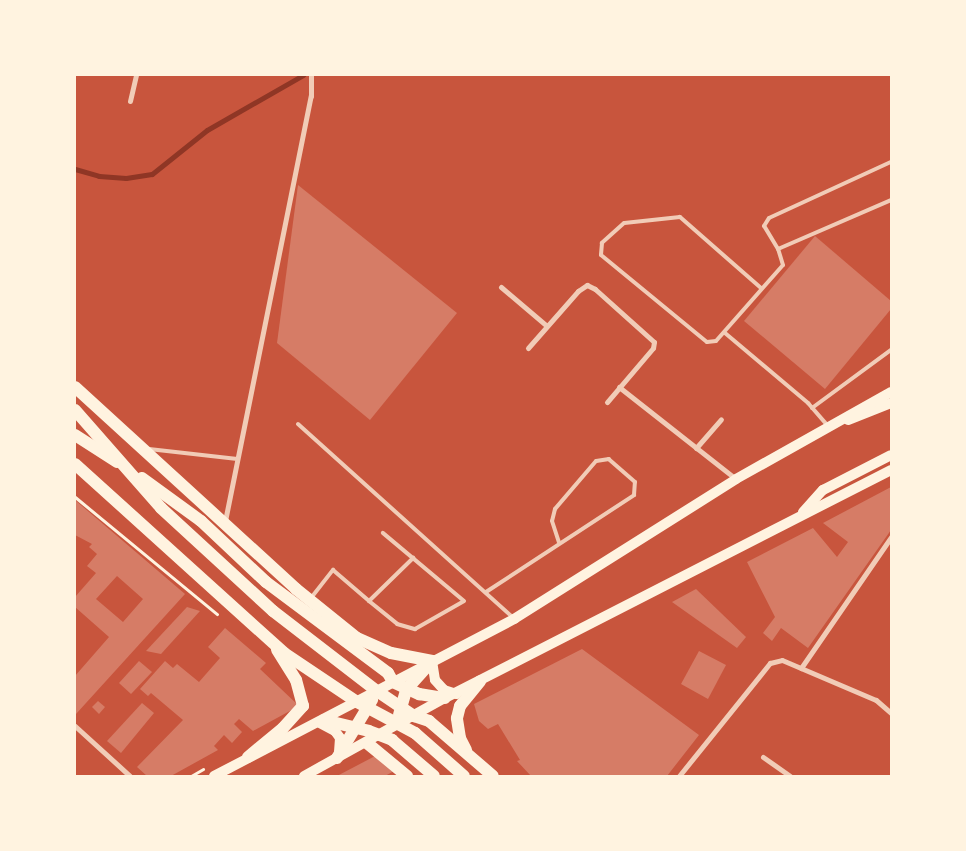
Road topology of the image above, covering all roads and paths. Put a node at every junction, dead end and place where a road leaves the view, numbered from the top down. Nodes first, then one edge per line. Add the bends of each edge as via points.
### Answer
1 (136, 75) edge
2 (311, 75) edge
3 (130, 101) dead end
4 (891, 162) edge
5 (891, 200) edge
6 (778, 249) junction
7 (501, 287) dead end
8 (761, 288) junction
9 (547, 326) junction
10 (725, 334) junction
11 (528, 348) dead end
12 (891, 350) edge
13 (75, 387) edge
14 (619, 387) junction
15 (891, 392) edge
16 (607, 402) dead end
17 (891, 403) edge
18 (812, 408) junction
19 (75, 410) edge
20 (721, 418) dead end
21 (298, 424) dead end
22 (828, 426) junction
23 (75, 434) edge
24 (144, 448) junction
25 (696, 448) junction
26 (891, 455) edge
27 (237, 459) junction
28 (75, 464) edge
29 (891, 470) edge
30 (131, 472) junction
31 (736, 479) junction
32 (75, 497) edge
33 (801, 514) junction
34 (224, 524) junction
35 (383, 533) dead end
36 (891, 538) edge
37 (559, 542) junction
38 (413, 558) junction
39 (486, 592) junction
40 (309, 600) junction
41 (369, 602) junction
42 (220, 616) dead end
43 (514, 619) junction
44 (271, 642) junction
45 (432, 661) junction
46 (801, 668) junction
47 (480, 681) junction
48 (393, 682) junction
49 (406, 690) junction
50 (377, 691) junction
51 (450, 696) junction
52 (362, 705) junction
53 (400, 707) junction
54 (891, 713) edge
55 (414, 716) junction
56 (321, 721) junction
57 (75, 726) edge
58 (398, 726) junction
59 (357, 728) junction
60 (380, 736) junction
61 (367, 743) junction
62 (467, 752) junction
63 (248, 757) junction
64 (763, 757) dead end
65 (337, 758) junction
66 (130, 776) edge
67 (214, 776) edge
68 (304, 776) edge
69 (407, 776) edge
70 (434, 776) edge
71 (464, 776) edge
72 (493, 776) edge
73 (679, 776) edge
74 (790, 776) edge

1 - 3 street
2 - 27 street via 311,96
4 - 6 lane via 769,218 764,226
5 - 6 lane
6 - 8 lane via 783,265
7 - 9 street
8 - 10 lane
8 - 10 lane via 680,217 624,223 602,242 601,255 707,342 716,341
9 - 11 street
9 - 14 street via 578,290 587,285 602,295 654,342 653,348
10 - 18 lane
12 - 18 lane
13 - 24 main road
14 - 16 street
14 - 25 street
15 - 22 main road
17 - 22 main road
18 - 22 lane
19 - 30 main road
20 - 25 street
21 - 39 lane
22 - 31 main road
23 - 30 main road
24 - 27 lane
24 - 34 main road
25 - 31 street
26 - 33 main road via 823,490
27 - 34 street
28 - 44 main road
29 - 33 main road
30 - 48 main road via 201,521 266,582 388,673
30 - 50 main road via 161,508 241,583
31 - 43 main road
32 - 42 path
33 - 47 main road
34 - 40 main road
35 - 38 lane
36 - 46 street
37 - 37 lane via 634,495 635,482 609,459 596,461 555,509 552,521
37 - 39 lane
38 - 41 lane
38 - 41 lane via 464,601 415,628 397,624
39 - 43 lane
40 - 41 lane via 333,570
40 - 45 main road via 356,638 391,653
43 - 45 main road
44 - 52 main road
44 - 63 main road via 296,680 303,706 283,728
45 - 48 main road
45 - 49 main road
45 - 51 main road via 434,680
46 - 54 street via 876,700
46 - 73 street via 782,660 770,663
47 - 51 main road
47 - 62 main road via 460,706 457,718 460,738
48 - 49 main road
48 - 50 main road
49 - 51 main road
49 - 53 main road
50 - 52 main road
50 - 53 main road
51 - 55 main road
52 - 56 main road
52 - 58 main road
52 - 59 main road
53 - 55 main road
53 - 58 main road
55 - 58 main road
55 - 62 main road via 429,721
56 - 59 main road
56 - 63 main road
56 - 65 main road via 340,738
57 - 66 street
58 - 60 main road
58 - 71 main road via 416,733
59 - 60 main road
59 - 65 main road
60 - 61 main road
60 - 70 main road via 392,740
61 - 65 main road
61 - 69 main road
62 - 72 main road
63 - 67 main road
64 - 74 street
65 - 68 main road

